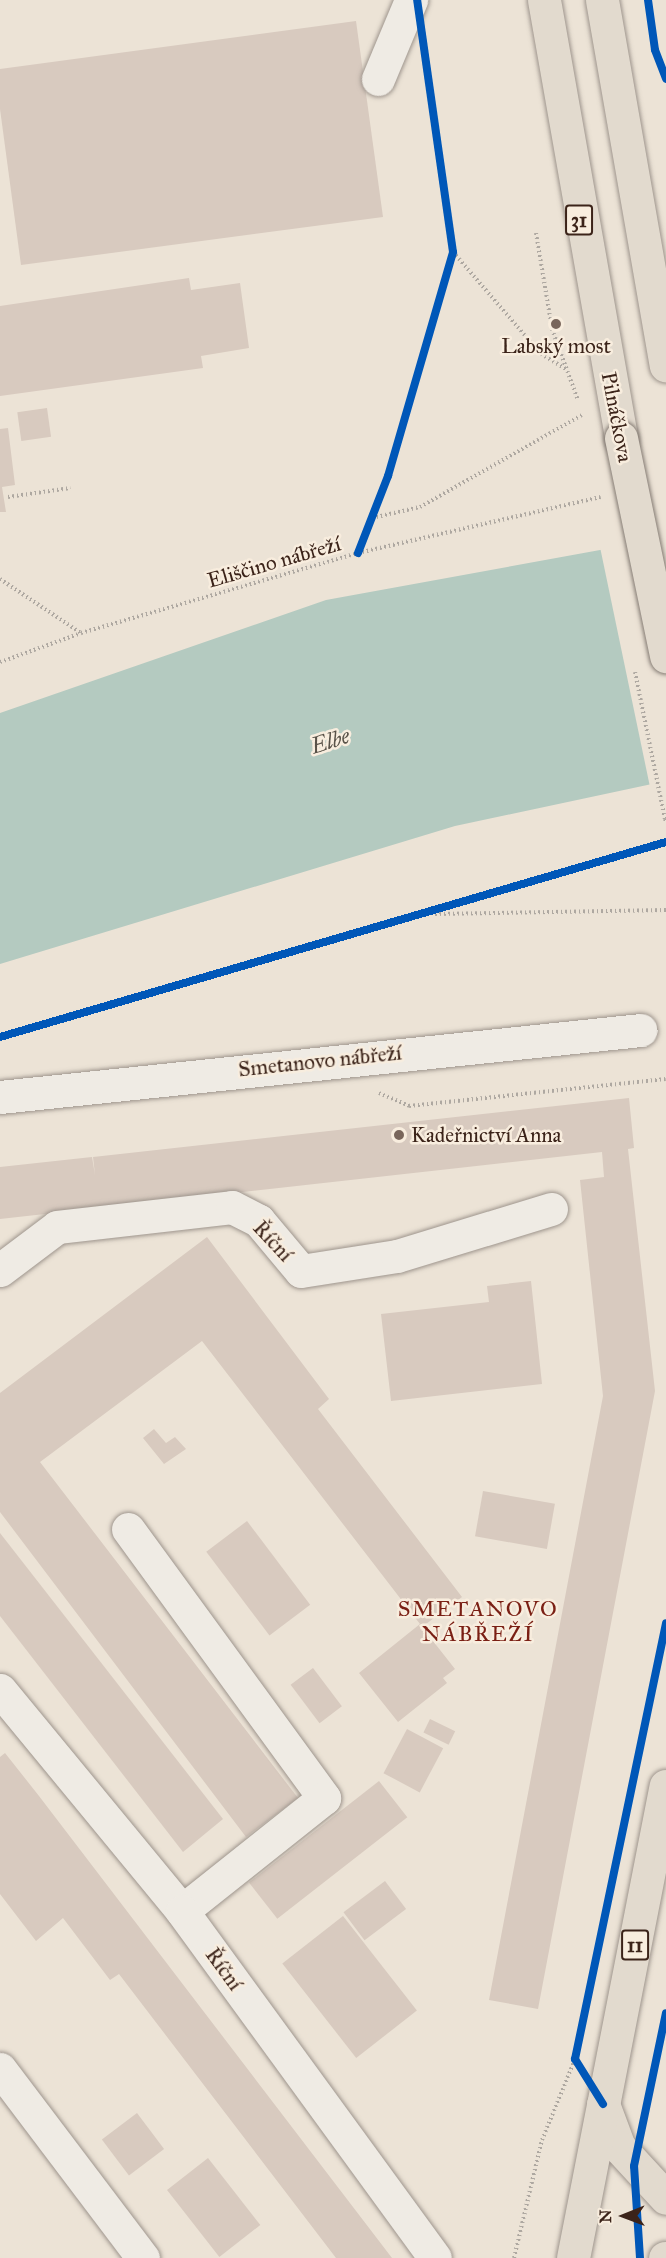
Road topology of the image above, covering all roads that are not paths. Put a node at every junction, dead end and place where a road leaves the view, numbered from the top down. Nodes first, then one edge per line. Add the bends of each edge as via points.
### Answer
1 (411, 0) edge
2 (544, 0) edge
3 (602, 0) edge
4 (378, 79) dead end
5 (666, 365) edge
6 (666, 656) edge
7 (641, 1030) dead end
8 (0, 1097) edge
9 (551, 1209) dead end
10 (0, 1270) edge
11 (128, 1529) dead end
12 (4, 1703) edge
13 (666, 1786) edge
14 (182, 1911) junction
15 (0, 2069) edge
16 (603, 2104) junction
17 (666, 2198) edge
18 (143, 2258) edge
19 (435, 2258) edge
20 (573, 2258) edge

1 - 4 street
2 - 6 main road, Pilnáčkova / 31, bridge via 621,438
3 - 5 main road
7 - 8 street, Smetanovo nábřeží
9 - 10 street, Říční via 397,1256 301,1271 260,1221 232,1208 208,1210 57,1227
11 - 14 street via 324,1798
12 - 14 street, Říční
13 - 16 main road, 11
14 - 19 street, Říční
15 - 18 street
16 - 17 main road via 619,2146
16 - 20 main road, 11

